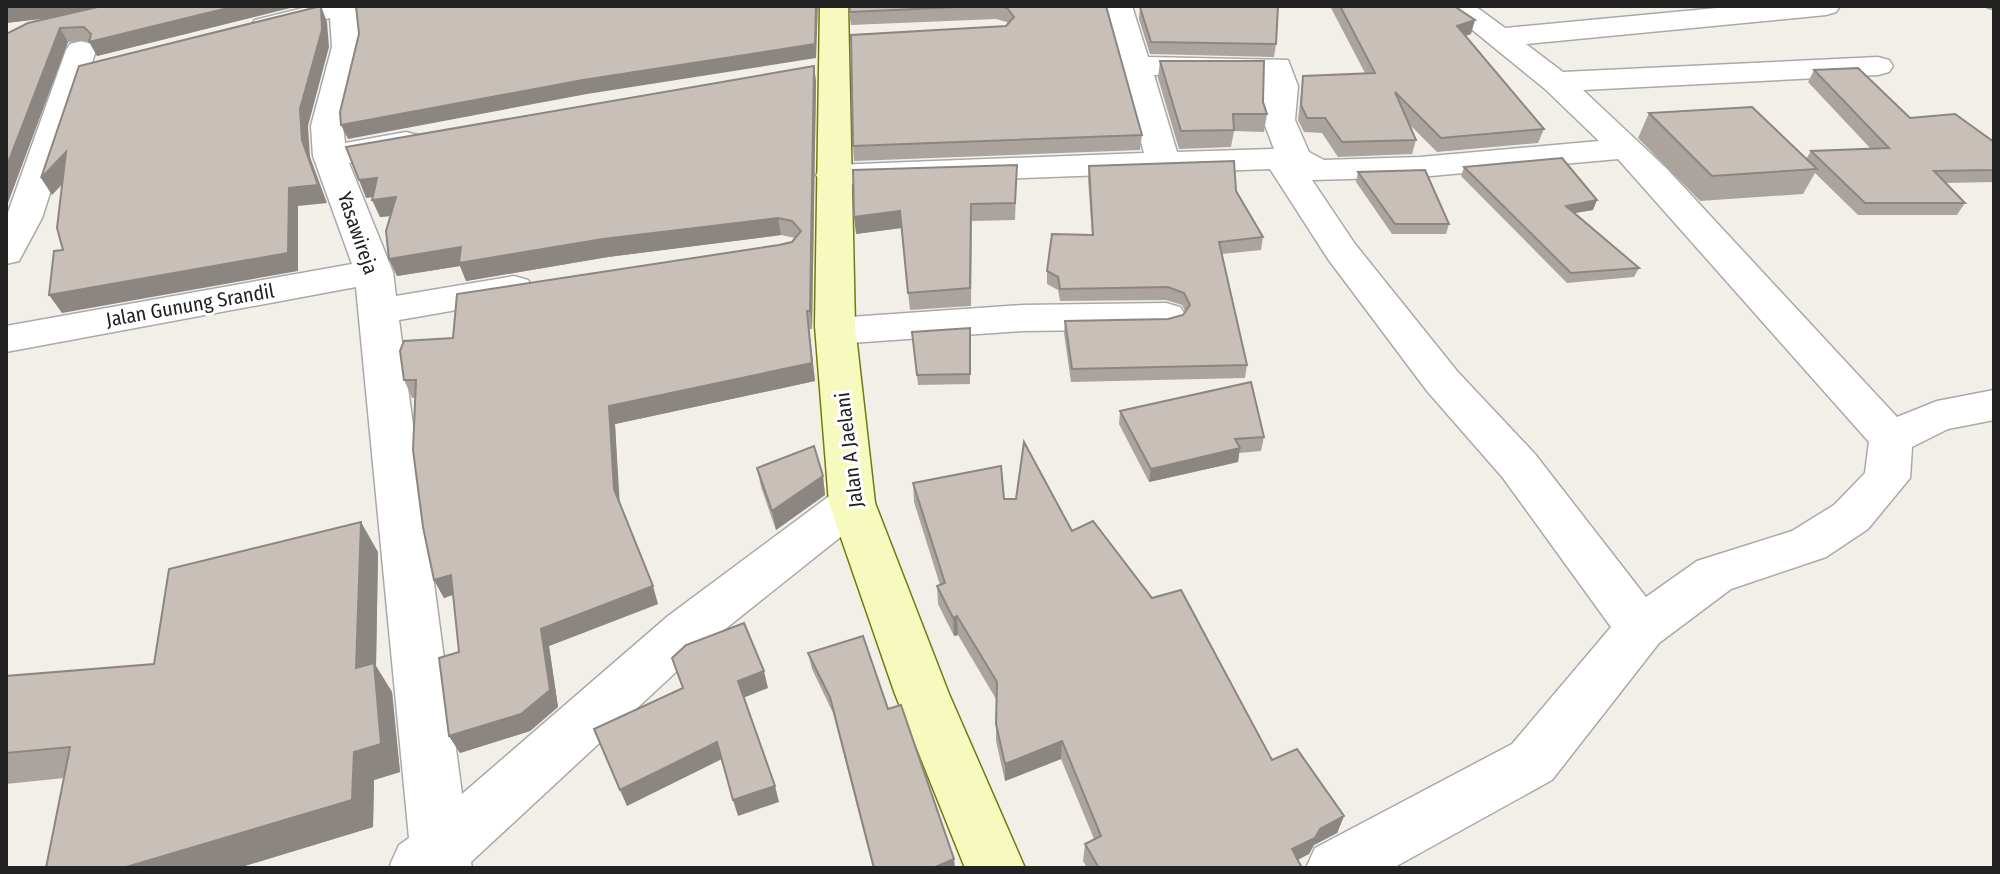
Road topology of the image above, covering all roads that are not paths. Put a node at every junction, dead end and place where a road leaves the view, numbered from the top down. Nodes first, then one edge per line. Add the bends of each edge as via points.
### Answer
1 (342, 6) edge
2 (1118, 6) edge
3 (1457, 6) edge
4 (1826, 6) edge
5 (236, 33) edge
6 (1498, 38) junction
7 (834, 44) edge
8 (85, 64) edge
9 (1133, 66) junction
10 (1878, 66) dead end
11 (1556, 82) junction
12 (436, 136) edge
13 (1627, 148) junction
14 (330, 156) junction
15 (1288, 159) junction
16 (1164, 164) junction
17 (833, 175) junction
18 (6, 253) edge
19 (374, 272) junction
20 (547, 283) edge
21 (379, 311) junction
22 (1166, 316) edge
23 (836, 331) junction
24 (6, 339) edge
25 (1994, 405) edge
26 (1891, 439) junction
27 (852, 503) junction
28 (1641, 628) junction
29 (431, 863) edge
30 (995, 868) edge
31 (1336, 868) edge

1 - 5 street
1 - 14 street, Yasawireja via 347,47 327,126
2 - 9 street
3 - 6 street
4 - 6 street
6 - 11 street
7 - 17 street, Jalan A Jaelani
8 - 18 street
9 - 15 street via 1277,66 1282,86 1279,120
9 - 16 street
10 - 11 street
11 - 13 street
12 - 14 street
13 - 15 street via 1317,171
13 - 26 street
14 - 19 street, Yasawireja
15 - 16 street
15 - 28 street via 1341,251 1442,381 1519,466
16 - 17 street
17 - 23 street, Jalan A Jaelani
19 - 21 street, Yasawireja
19 - 24 street, Jalan Gunung Srandil
20 - 21 street
21 - 29 street, Yasawireja
22 - 23 street via 1023,318
23 - 27 street, Jalan A Jaelani
25 - 26 street via 1937,416
26 - 28 street via 1887,478 1851,517 1809,544 1714,575
27 - 29 street via 686,631
27 - 30 street, Jalan A Jaelani via 922,694
28 - 31 street via 1532,762

